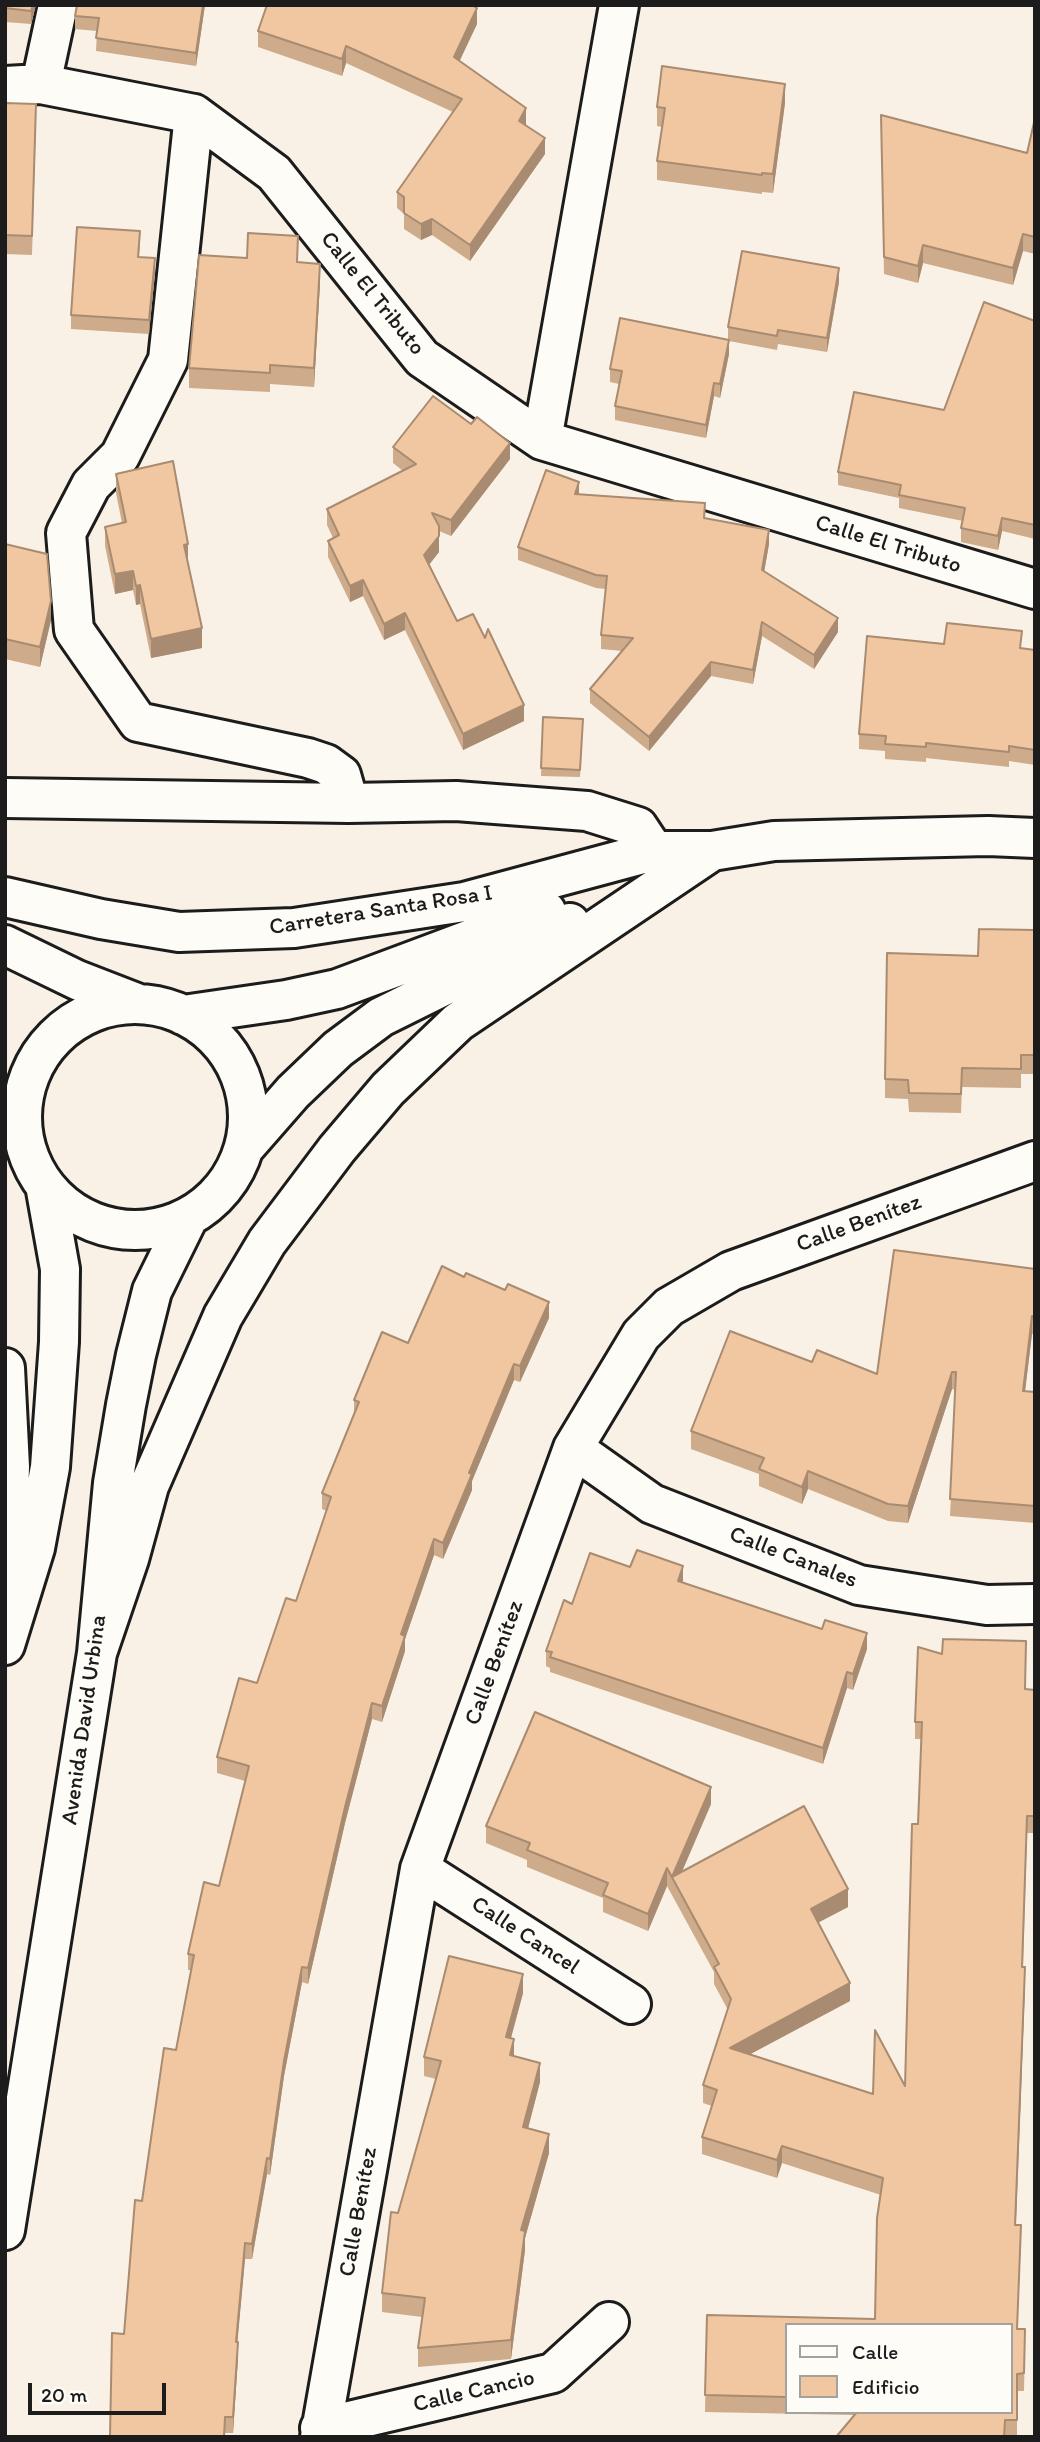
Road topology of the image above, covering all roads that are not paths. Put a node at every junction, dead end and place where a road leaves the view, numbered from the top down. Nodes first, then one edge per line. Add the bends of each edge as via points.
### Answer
1 (58, 5) edge
2 (619, 5) edge
3 (23, 85) edge
4 (194, 114) junction
5 (542, 440) junction
6 (1035, 589) edge
7 (5, 798) edge
8 (349, 803) junction
9 (1035, 838) edge
10 (654, 851) junction
11 (712, 851) junction
12 (5, 897) edge
13 (5, 945) edge
14 (139, 1004) junction
15 (183, 1014) junction
16 (5, 1086) edge
17 (23, 1121) junction
18 (244, 1148) junction
19 (1035, 1161) edge
20 (45, 1185) junction
21 (188, 1218) junction
22 (5, 1368) edge
23 (573, 1448) junction
24 (1035, 1604) edge
25 (5, 1644) edge
26 (97, 1653) junction
27 (420, 1868) junction
28 (631, 2004) dead end
29 (5, 2230) edge
30 (609, 2322) dead end
31 (320, 2432) edge

1 - 3 street
2 - 5 street
3 - 4 street, Calle El Tributo
4 - 5 street, Calle El Tributo via 274,173 422,358
4 - 8 street via 168,360 120,456 91,485 66,533 74,630 138,722 326,764 341,775
5 - 6 street, Calle El Tributo
7 - 8 street
8 - 10 street via 456,801 587,811 638,827
9 - 11 street, Carretera Santa Rosa I via 774,841
10 - 11 street, Carretera Santa Rosa I
10 - 12 street, Carretera Santa Rosa I via 464,902 294,928 179,932
11 - 15 street, Carretera Santa Rosa I via 337,989
11 - 18 street, Carretera Santa Rosa I via 381,1017 338,1049 293,1092
11 - 26 street via 458,1022 388,1089 337,1149 267,1242 223,1316 149,1486
13 - 14 street
14 - 15 street
14 - 17 street via 94,1012 55,1037 31,1076
15 - 18 street via 219,1041 242,1080 248,1126
16 - 17 street
17 - 20 street via 33,1165
18 - 21 street via 223,1189
19 - 23 street, Calle Benítez via 731,1271 669,1307 641,1335
20 - 21 street via 78,1216 99,1225 144,1230
20 - 25 street via 60,1269 50,1468 34,1548
21 - 26 street, Avenida David Urbina via 152,1291 136,1355 113,1483
22 - 25 street via 10,1467
23 - 24 street, Calle Canales via 652,1504 859,1585 987,1605
23 - 27 street, Calle Benítez
26 - 29 street, Avenida David Urbina
27 - 28 street, Calle Cancel
27 - 31 street, Calle Benítez
30 - 31 street, Calle Cancio via 553,2373

